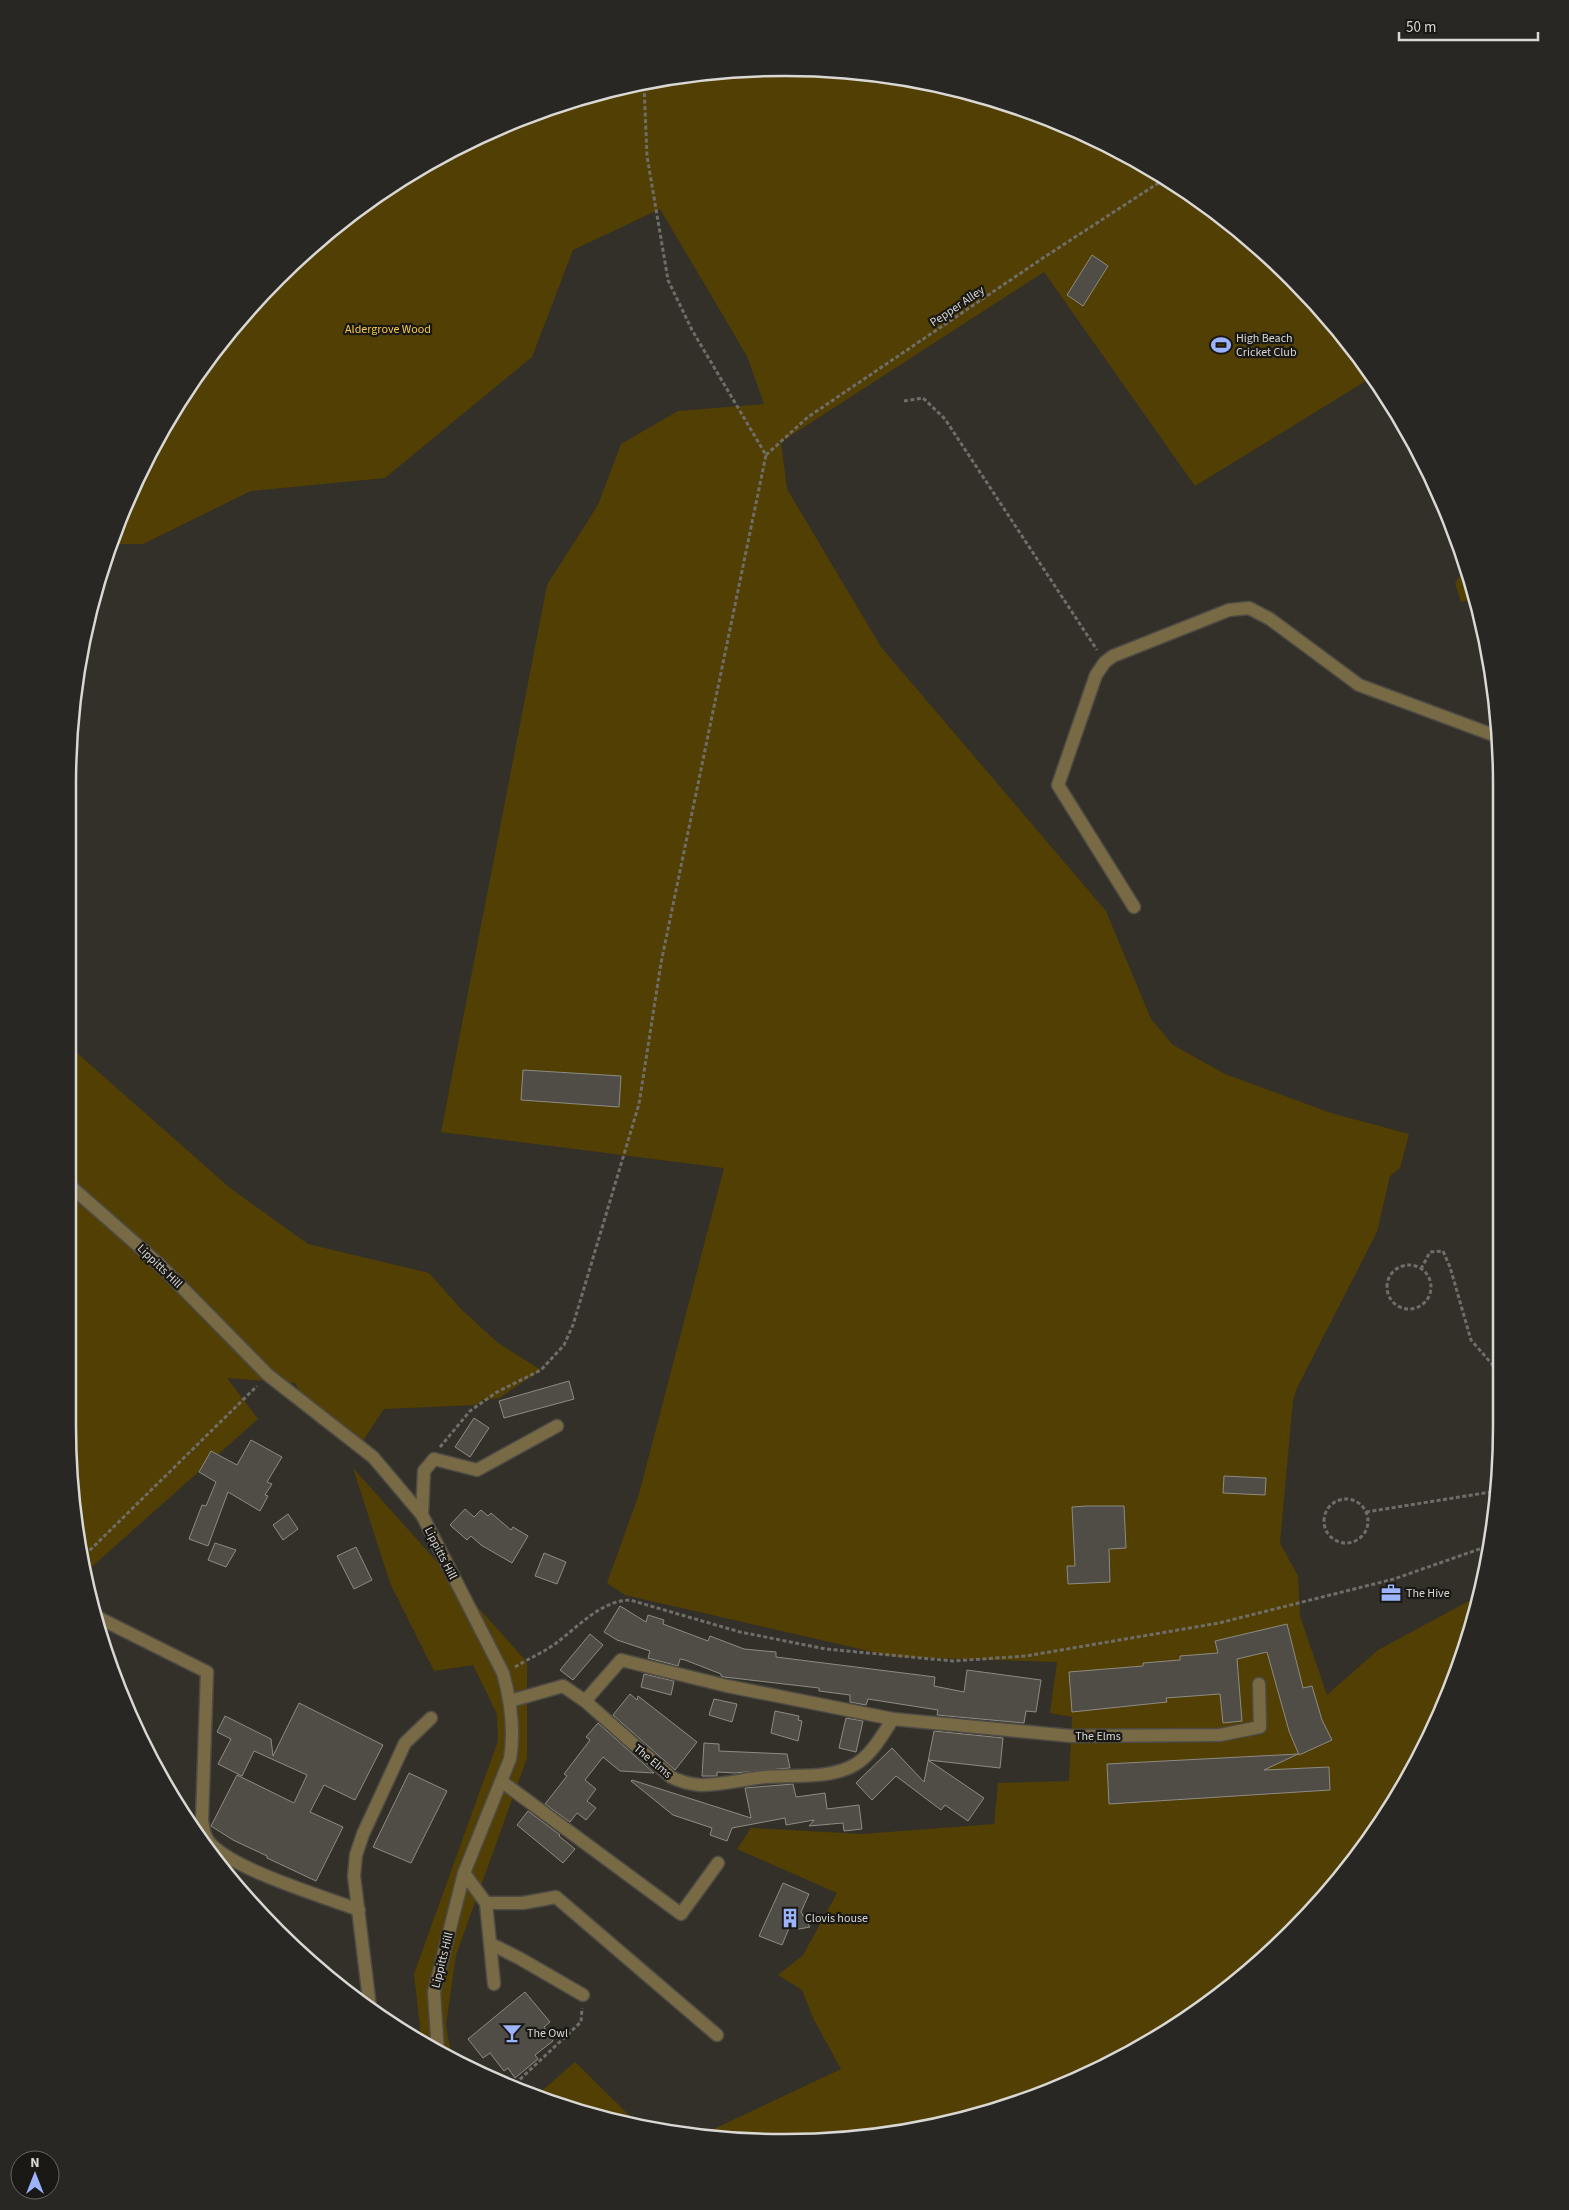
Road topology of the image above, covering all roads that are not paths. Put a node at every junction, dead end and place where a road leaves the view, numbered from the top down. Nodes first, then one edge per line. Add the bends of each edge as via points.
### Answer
1 (1491, 734) edge
2 (1134, 907) dead end
3 (76, 1191) edge
4 (557, 1426) dead end
5 (422, 1515) junction
6 (104, 1620) edge
7 (1259, 1684) dead end
8 (510, 1701) junction
9 (585, 1701) junction
10 (431, 1718) dead end
11 (893, 1719) junction
12 (500, 1781) junction
13 (206, 1832) edge
14 (217, 1848) edge
15 (718, 1863) dead end
16 (464, 1873) junction
17 (486, 1903) junction
18 (359, 1910) junction
19 (491, 1944) junction
20 (494, 1984) dead end
21 (583, 1995) road end
22 (369, 1998) edge
23 (717, 2035) dead end
24 (437, 2043) edge

1 - 2 street via 1359,685 1270,618 1249,608 1228,610 1113,656 1096,675 1058,785
3 - 5 street, Lippitts Hill via 160,1264 268,1375 373,1457
4 - 5 street via 477,1470 434,1459 424,1471
5 - 8 street, Lippitts Hill via 503,1673
6 - 13 street via 207,1672 202,1820
7 - 11 street, The Elms via 1260,1727 1220,1735 1071,1736
8 - 9 street, The Elms via 564,1686
8 - 12 street, Lippitts Hill via 513,1740 510,1759
9 - 11 street, The Elms via 621,1660 727,1686
9 - 11 street, The Elms via 671,1777 686,1784 703,1785 846,1769 873,1749
10 - 18 street via 405,1743 361,1841 354,1876
12 - 15 street via 681,1914
12 - 16 street, Lippitts Hill
14 - 18 street via 251,1869
16 - 17 street
16 - 24 street, Lippitts Hill via 434,1992
17 - 19 street
17 - 23 street via 522,1903 556,1897
18 - 22 street
19 - 20 street
19 - 21 street

